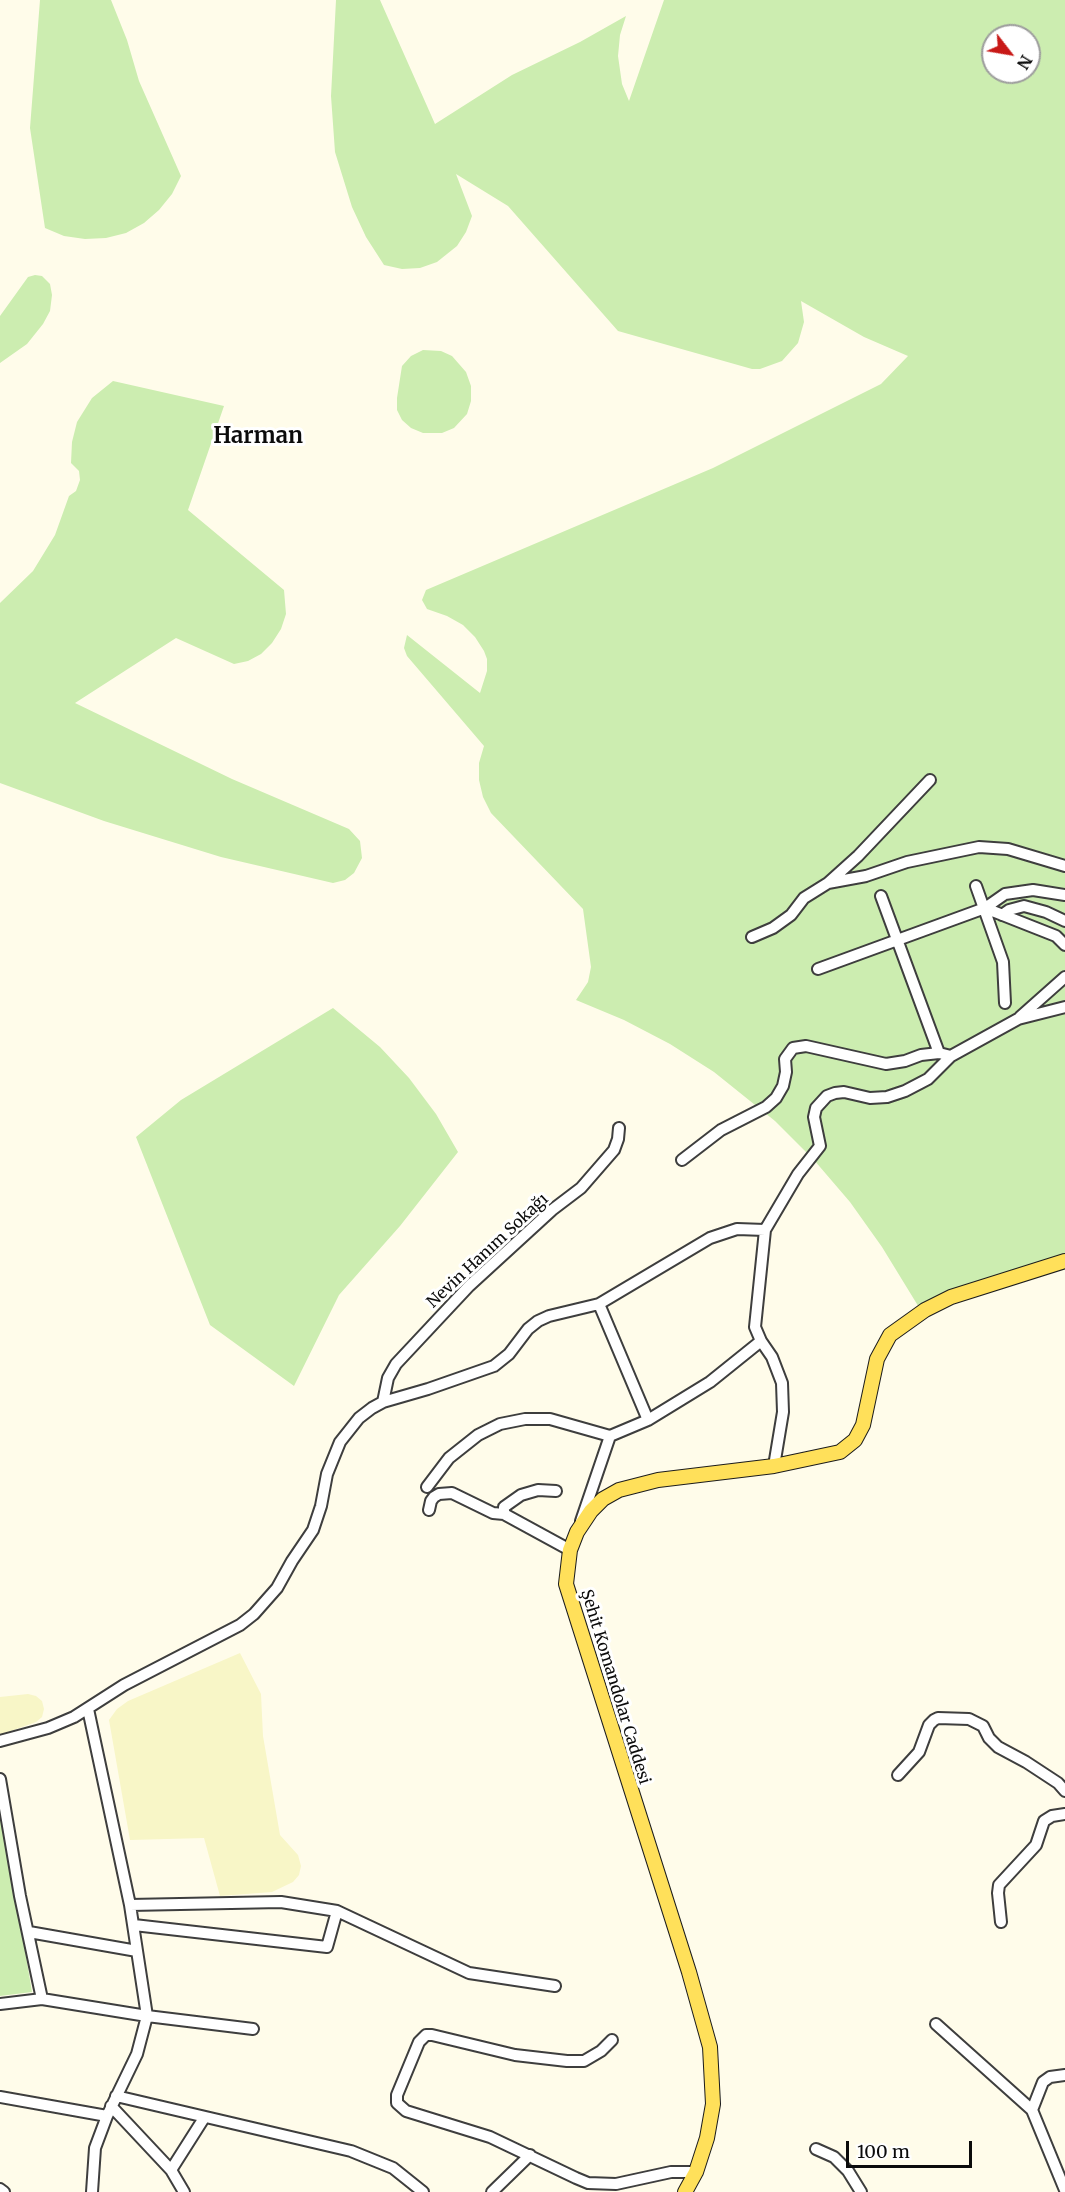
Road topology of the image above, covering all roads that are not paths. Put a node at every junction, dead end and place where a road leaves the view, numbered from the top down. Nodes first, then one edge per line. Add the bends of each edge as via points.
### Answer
1 (930, 780) dead end
2 (1065, 866) edge
3 (828, 883) junction
4 (976, 886) dead end
5 (1065, 895) edge
6 (881, 896) dead end
7 (986, 908) junction
8 (1002, 915) junction
9 (1065, 921) edge
10 (752, 937) dead end
11 (897, 940) junction
12 (1065, 945) edge
13 (818, 969) dead end
14 (1065, 977) edge
15 (1005, 1004) dead end
16 (1065, 1007) edge
17 (1018, 1019) junction
18 (939, 1053) junction
19 (951, 1056) junction
20 (619, 1128) dead end
21 (682, 1160) dead end
22 (765, 1230) junction
23 (1065, 1261) edge
24 (599, 1305) junction
25 (761, 1341) junction
26 (383, 1402) junction
27 (648, 1420) junction
28 (610, 1436) junction
29 (774, 1467) junction
30 (427, 1487) dead end
31 (556, 1491) dead end
32 (429, 1510) dead end
33 (504, 1514) junction
34 (577, 1532) junction
35 (570, 1550) junction
36 (88, 1709) junction
37 (0, 1740) edge
38 (898, 1774) dead end
39 (0, 1779) edge
40 (1065, 1791) edge
41 (1065, 1814) edge
42 (130, 1905) junction
43 (337, 1911) junction
44 (1001, 1922) dead end
45 (134, 1925) junction
46 (29, 1932) junction
47 (137, 1951) junction
48 (555, 1986) dead end
49 (42, 1999) junction
50 (0, 2004) edge
51 (147, 2016) junction
52 (936, 2024) dead end
53 (253, 2029) dead end
54 (612, 2040) dead end
55 (1065, 2075) edge
56 (0, 2097) edge
57 (111, 2106) junction
58 (1032, 2110) junction
59 (204, 2118) junction
60 (816, 2149) dead end
61 (530, 2155) junction
62 (171, 2170) junction
63 (696, 2172) junction
64 (631, 2181) junction
65 (601, 2188) edge
66 (1065, 2190) edge
67 (92, 2192) edge
68 (184, 2192) edge
69 (423, 2192) edge
70 (492, 2192) edge
71 (637, 2192) edge
72 (685, 2192) edge
73 (861, 2192) edge

1 - 3 street
2 - 3 street via 1008,849 979,847
3 - 10 street via 804,898 773,928
4 - 7 street
5 - 7 street via 1033,890 1005,894
6 - 11 street
7 - 8 street
7 - 11 street
7 - 15 street via 1003,962
8 - 9 street via 1024,906
8 - 12 street via 1056,936
11 - 13 street
11 - 18 street
14 - 17 street
16 - 17 street
17 - 19 street
18 - 19 street
18 - 21 street via 886,1064 806,1046 793,1048 785,1059 783,1086 776,1098 721,1130
19 - 22 street via 927,1079 904,1091 870,1098 835,1093 821,1101 813,1117 820,1146 798,1174
20 - 26 street, Nevin Hanım Sokağı via 614,1150 581,1188 469,1286 396,1364 388,1378
22 - 24 street via 737,1229 710,1238
22 - 25 street via 755,1327
23 - 29 main road, Şehit Komandolar Caddesi via 961,1293 925,1310 890,1335 877,1359 863,1425 855,1440 840,1452
24 - 26 street via 538,1321 510,1354 494,1366
24 - 27 street
25 - 27 street via 710,1382
25 - 29 street via 782,1383 783,1412
26 - 36 street via 359,1418 340,1442 327,1474 313,1530 268,1601 240,1625 124,1685
27 - 28 street
28 - 30 street via 550,1419 500,1424 478,1435 449,1458
28 - 34 street
29 - 34 main road, Şehit Komandolar Caddesi via 658,1480 619,1490 591,1511
31 - 33 street via 538,1490 521,1495 504,1507
32 - 33 street via 434,1497 445,1493
33 - 35 street
34 - 35 main road, Şehit Komandolar Caddesi
35 - 63 main road, Şehit Komandolar Caddesi via 566,1584 710,2047 713,2104
36 - 37 street via 62,1724
36 - 42 street
38 - 40 street via 919,1752 930,1722 938,1718 969,1719 983,1726 998,1747 1034,1767
39 - 46 street
41 - 44 street via 1044,1821 1036,1845 999,1884
42 - 43 street via 281,1902
42 - 45 street
43 - 45 street via 327,1947
43 - 48 street via 469,1973
45 - 47 street
46 - 47 street
46 - 49 street
47 - 51 street
49 - 50 street
49 - 51 street
51 - 53 street
51 - 57 street via 137,2054
52 - 58 street
54 - 61 street via 584,2061 533,2058 432,2035 419,2042 397,2095 399,2106
55 - 58 street via 1043,2082
56 - 57 street
57 - 59 street
57 - 62 street
57 - 67 street via 95,2148
58 - 66 street
59 - 62 street
59 - 69 street via 351,2151 393,2168
60 - 73 street via 834,2157
61 - 65 street
61 - 70 street
62 - 68 street
63 - 64 street via 671,2172
63 - 72 main road, Şehit Komandolar Caddesi
64 - 65 street
64 - 71 street

